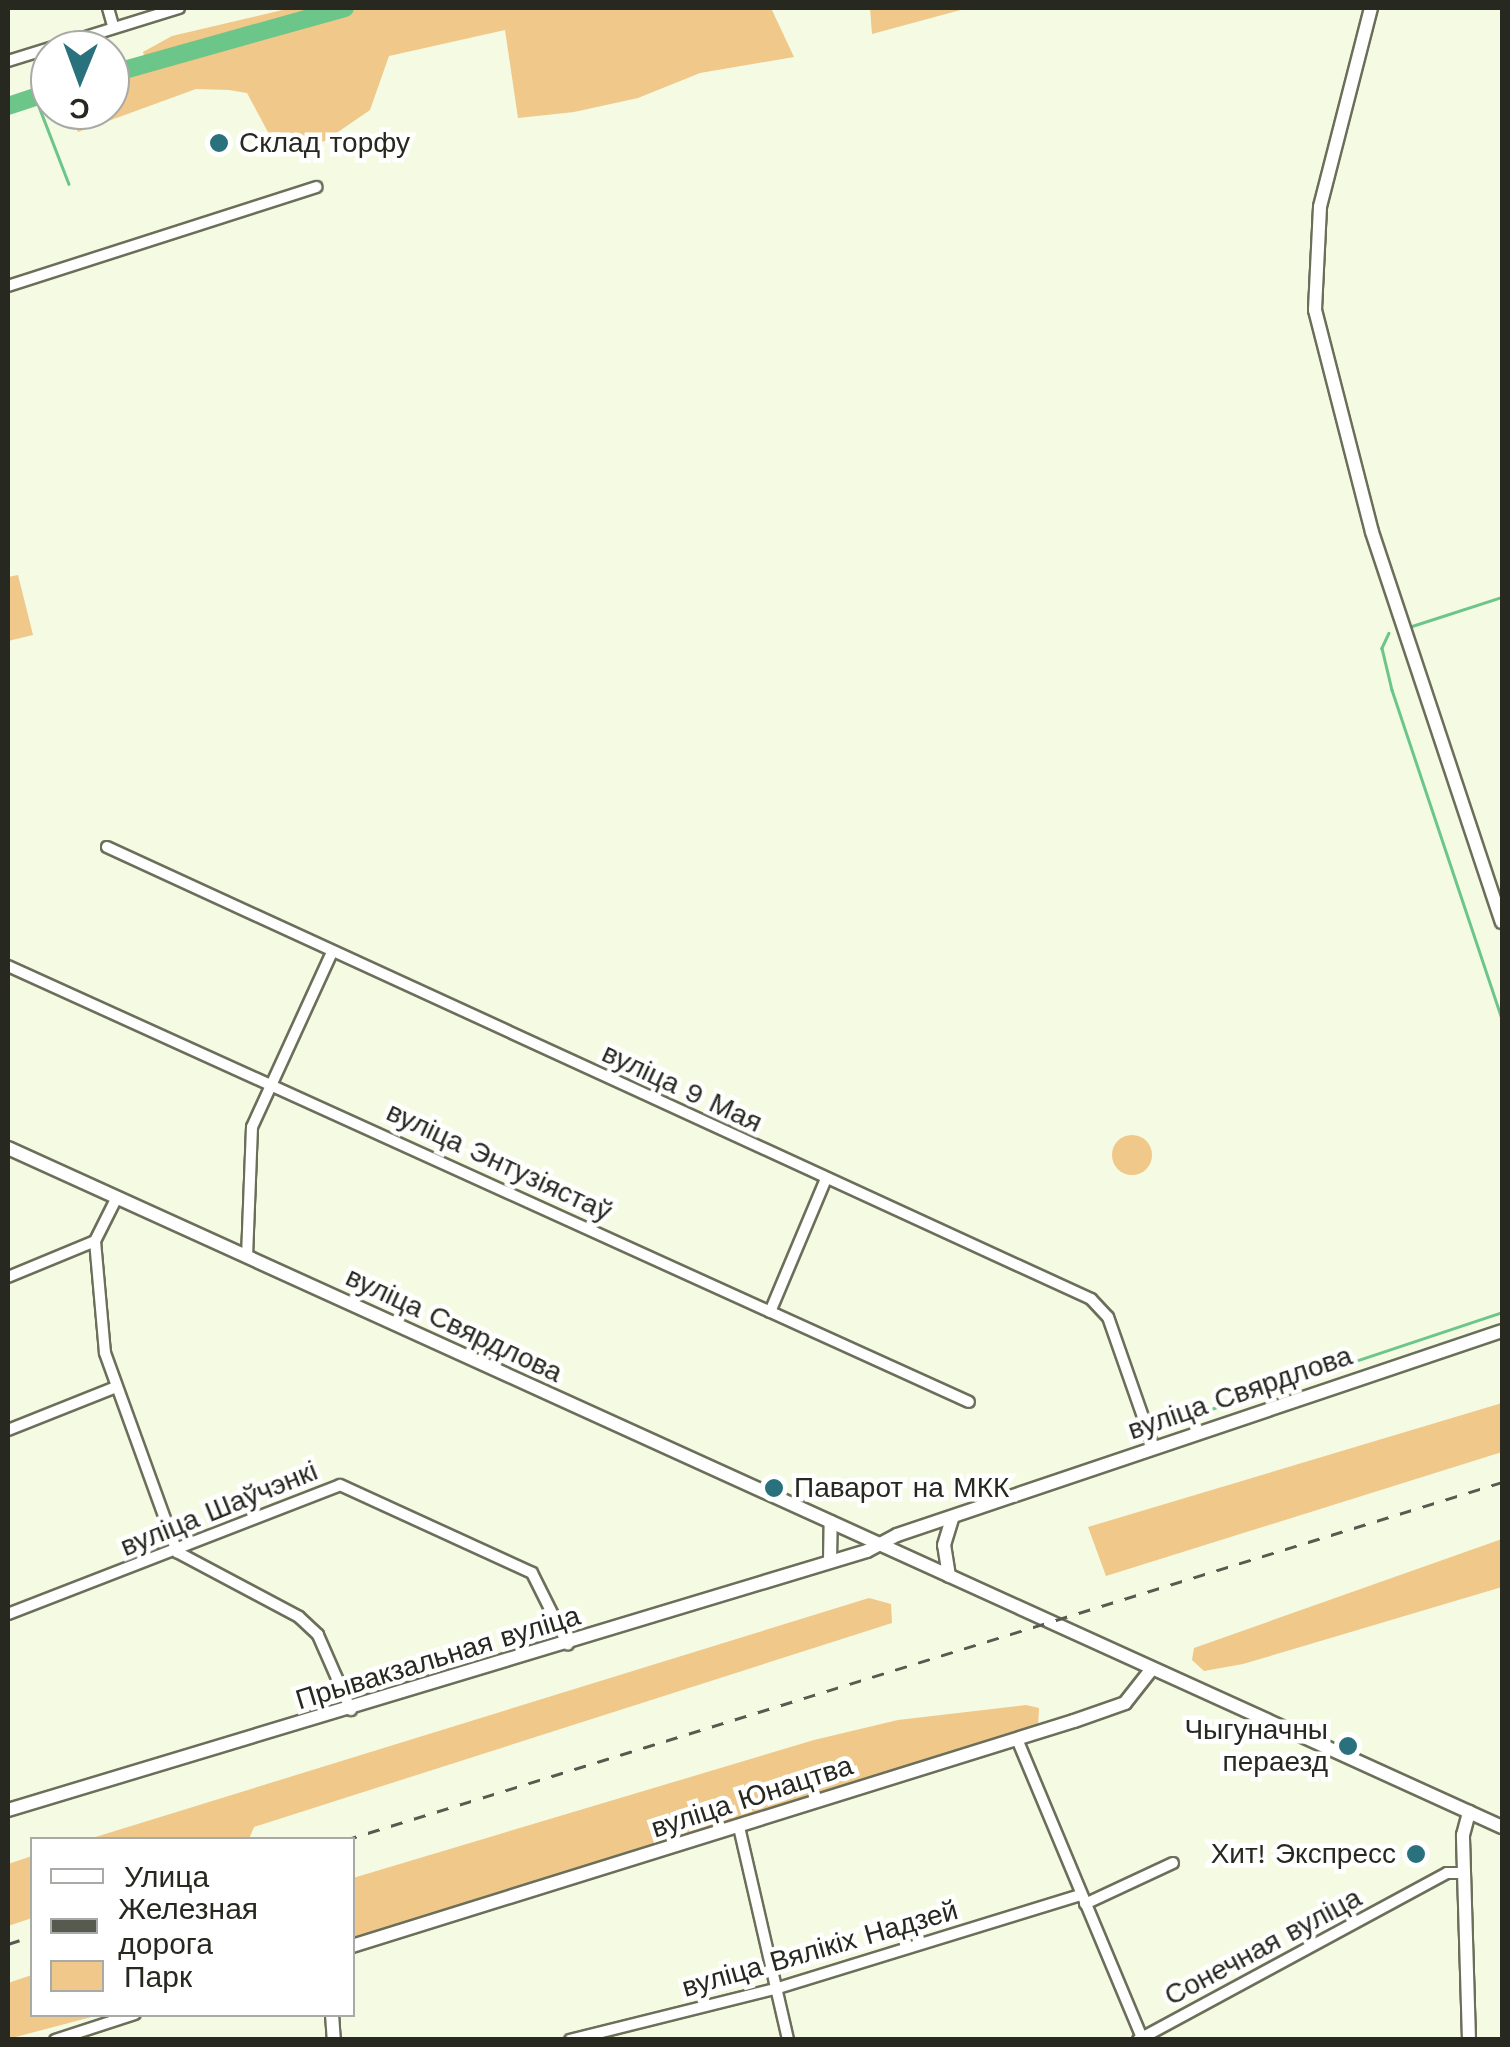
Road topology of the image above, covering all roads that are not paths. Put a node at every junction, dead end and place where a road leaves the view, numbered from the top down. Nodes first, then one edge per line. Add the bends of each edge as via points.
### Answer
1 (108, 8) edge
2 (179, 8) edge
3 (1370, 8) edge
4 (114, 26) junction
5 (8, 61) edge
6 (316, 187) dead end
7 (8, 286) edge
8 (107, 847) dead end
9 (1502, 922) edge
10 (332, 952) junction
11 (8, 966) edge
12 (271, 1081) junction
13 (8, 1148) edge
14 (826, 1178) junction
15 (117, 1197) junction
16 (95, 1241) junction
17 (247, 1258) junction
18 (8, 1277) edge
19 (770, 1312) junction
20 (1502, 1332) edge
21 (116, 1388) junction
22 (969, 1402) dead end
23 (8, 1430) edge
24 (1154, 1448) junction
25 (952, 1519) junction
26 (831, 1522) junction
27 (880, 1544) junction
28 (178, 1552) junction
29 (830, 1561) junction
30 (948, 1576) junction
31 (8, 1614) edge
32 (568, 1646) junction
33 (1151, 1670) junction
34 (351, 1710) junction
35 (1017, 1739) junction
36 (8, 1810) edge
37 (1469, 1812) junction
38 (739, 1827) junction
39 (1502, 1827) edge
40 (1173, 1863) dead end
41 (1464, 1872) junction
42 (1082, 1900) junction
43 (355, 1945) edge
44 (778, 1988) junction
45 (128, 2017) edge
46 (72, 2037) edge
47 (1140, 2039) edge
48 (54, 2040) edge
49 (570, 2040) edge
50 (788, 2040) edge
51 (1469, 2040) edge

1 - 4 street
2 - 4 street
3 - 9 street via 1320,207 1315,310 1372,532
4 - 5 street
6 - 7 street
8 - 10 street, вуліца 9 Мая
10 - 12 street
10 - 14 street, вуліца 9 Мая
11 - 12 street, вуліца Энтузіястаў
12 - 17 street via 247,1156
12 - 19 street, вуліца Энтузіястаў
13 - 15 street, вуліца Свярдлова
14 - 19 street
14 - 24 street, вуліца 9 Мая via 1092,1298 1108,1316
15 - 16 street
15 - 17 street, вуліца Свярдлова
16 - 18 street
16 - 21 street via 105,1353
17 - 26 street, вуліца Свярдлова
19 - 22 street, вуліца Энтузіястаў
20 - 24 street, вуліца Свярдлова
21 - 23 street
21 - 28 street
24 - 25 street, вуліца Свярдлова
25 - 27 street, вуліца Свярдлова
25 - 30 street via 944,1545
26 - 27 street, вуліца Свярдлова
26 - 29 street
27 - 29 street, Прывакзальная вуліца
27 - 30 street, вуліца Свярдлова
28 - 31 street, вуліца Шаўчэнкі
28 - 32 street, вуліца Шаўчэнкі via 340,1484 532,1573
28 - 34 street via 318,1635
29 - 32 street, Прывакзальная вуліца
30 - 33 street, вуліца Свярдлова
32 - 34 street, Прывакзальная вуліца
33 - 35 street, вуліца Юнацтва via 1125,1703
33 - 37 street, вуліца Свярдлова
34 - 36 street, Прывакзальная вуліца
35 - 38 street, вуліца Юнацтва
35 - 42 street
37 - 39 street, вуліца Свярдлова
37 - 41 street
38 - 43 street, вуліца Юнацтва
38 - 44 street
40 - 42 street, вуліца Вялікіх Надзей
41 - 47 street, Сонечная вуліца via 1446,1873
41 - 51 street
42 - 44 street, вуліца Вялікіх Надзей
42 - 47 street
44 - 49 street, вуліца Вялікіх Надзей
44 - 50 street
45 - 46 street
46 - 48 street

